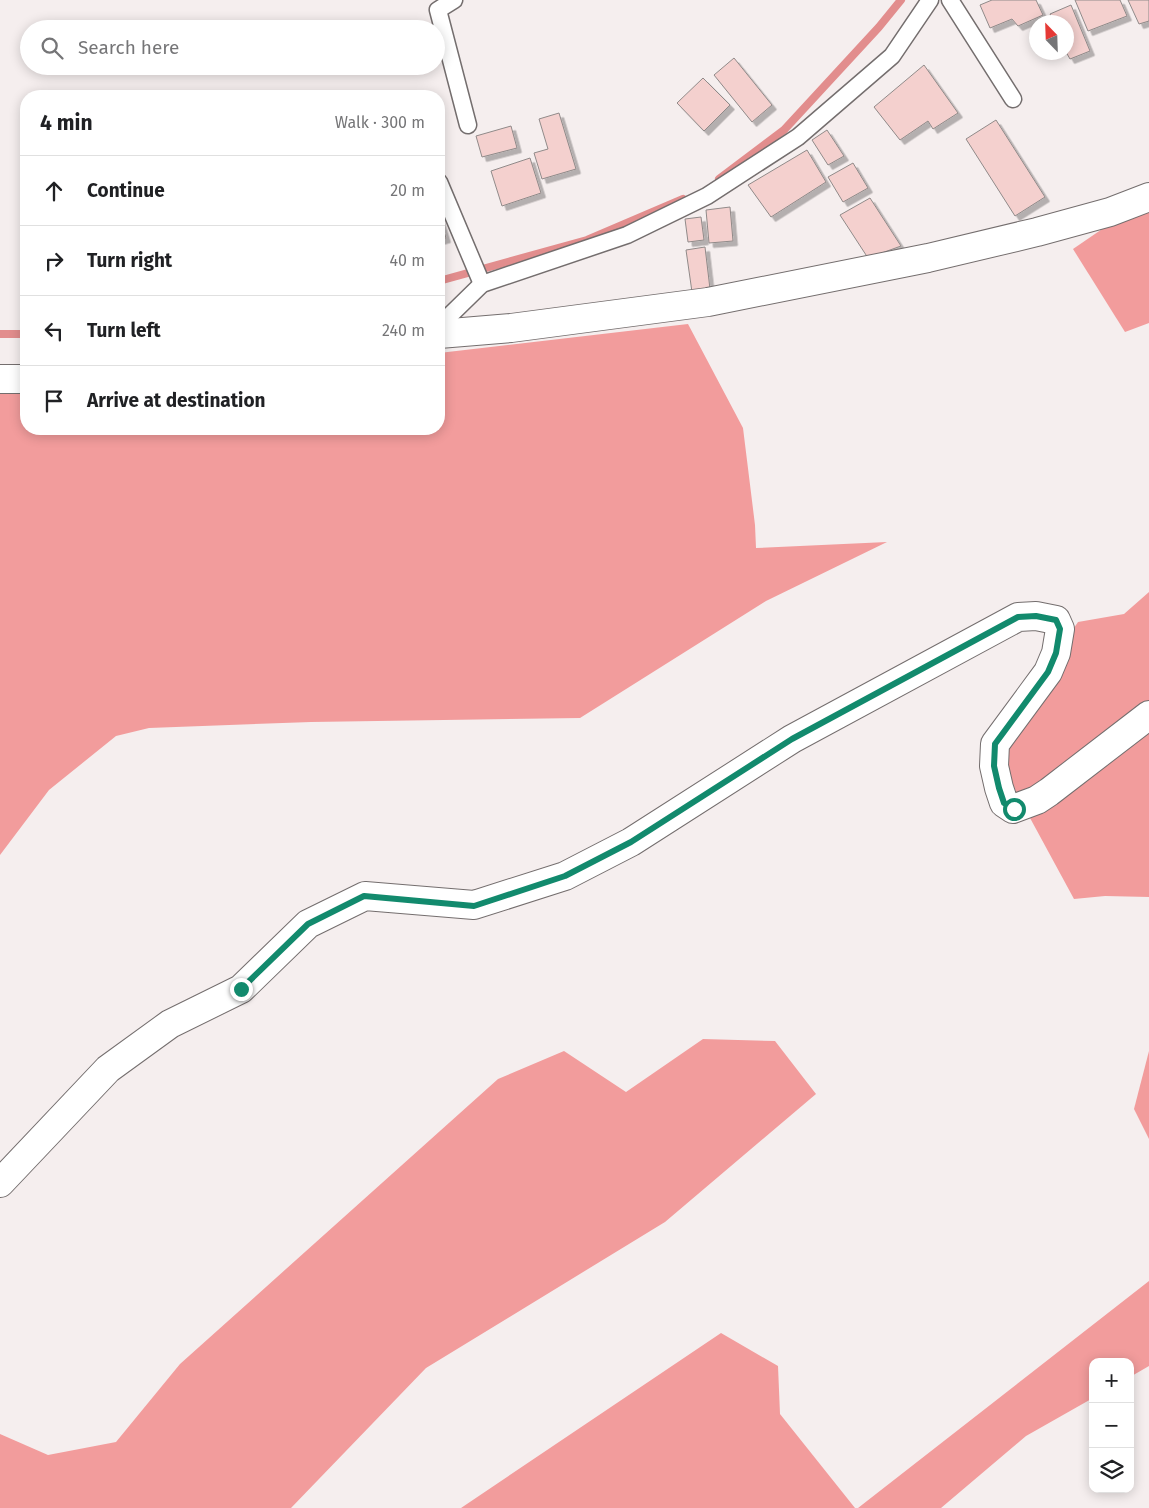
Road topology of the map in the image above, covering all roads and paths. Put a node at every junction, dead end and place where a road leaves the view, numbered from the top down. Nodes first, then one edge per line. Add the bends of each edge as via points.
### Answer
1 (454, 0) edge
2 (930, 0) edge
3 (950, 0) edge
4 (441, 20) edge
5 (445, 37) edge
6 (1013, 99) dead end
7 (468, 125) dead end
8 (445, 196) edge
9 (1149, 197) edge
10 (482, 284) junction
11 (445, 320) edge
12 (445, 334) edge
13 (0, 379) edge
14 (20, 379) edge
15 (1149, 715) edge
16 (0, 1183) edge

1 - 4 lane via 438,10
2 - 10 lane via 892,56 798,137 708,196 627,235
3 - 6 lane
5 - 7 lane
8 - 10 lane
9 - 12 street via 1110,212 928,258 708,302
10 - 11 lane
13 - 14 street
15 - 16 street via 1037,800 1014,809 1004,803 994,766 995,744 1048,672 1056,653 1060,629 1056,620 1018,617 792,739 631,842 565,876 474,906 364,896 308,924 241,989 170,1024 108,1069

